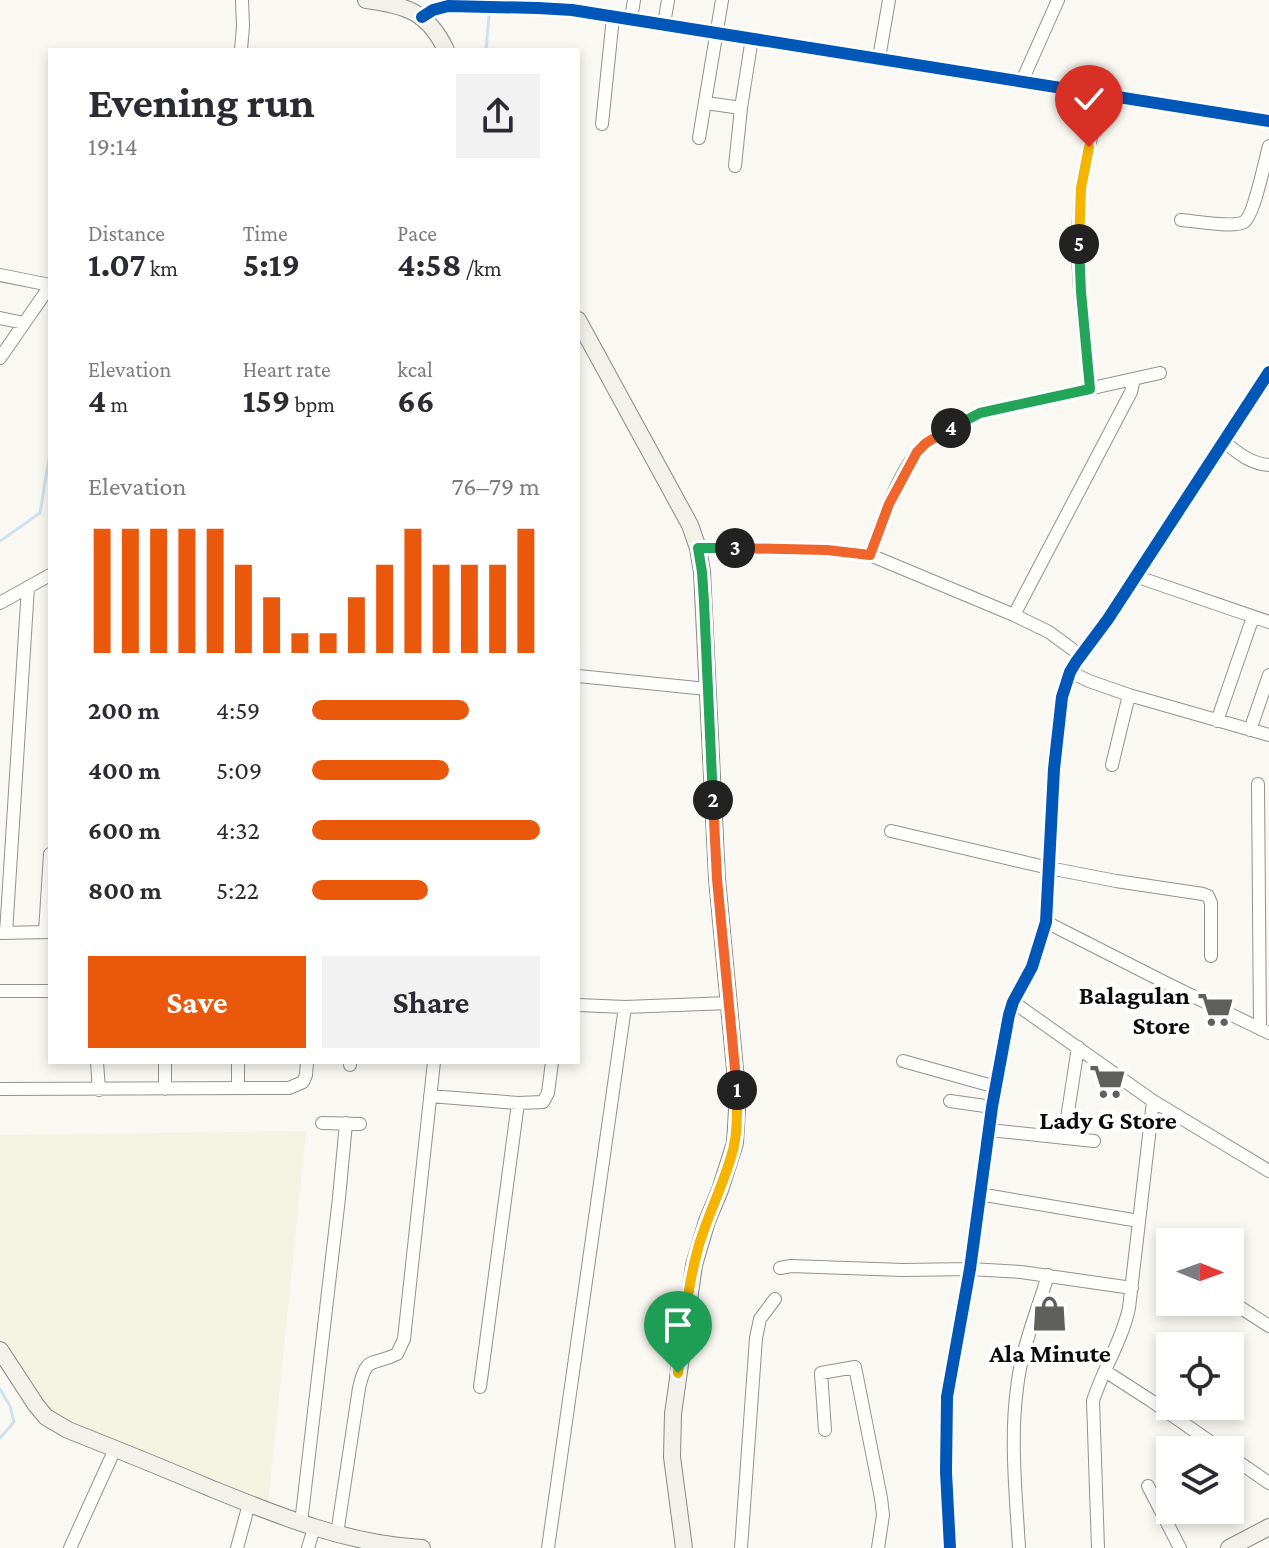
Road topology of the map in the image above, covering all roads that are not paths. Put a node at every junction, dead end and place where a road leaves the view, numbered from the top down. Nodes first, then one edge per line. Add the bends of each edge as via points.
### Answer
1 (242, 0) edge
2 (366, 0) edge
3 (634, 0) edge
4 (668, 0) edge
5 (722, 0) edge
6 (889, 0) edge
7 (1058, 0) edge
8 (572, 5) edge
9 (422, 17) junction
10 (613, 17) junction
11 (631, 19) junction
12 (664, 24) junction
13 (717, 33) junction
14 (752, 38) junction
15 (241, 48) edge
16 (445, 48) edge
17 (879, 58) junction
18 (1022, 81) junction
19 (1101, 94) junction
20 (706, 103) junction
21 (741, 108) junction
22 (1269, 121) edge
23 (602, 124) dead end
24 (699, 138) dead end
25 (1269, 146) edge
26 (735, 166) dead end
27 (1181, 220) dead end
28 (0, 275) edge
29 (48, 285) edge
30 (48, 288) edge
31 (0, 318) edge
32 (24, 323) junction
33 (580, 324) edge
34 (0, 358) edge
35 (1269, 372) edge
36 (1160, 373) dead end
37 (1134, 379) junction
38 (1090, 389) junction
39 (1223, 441) junction
40 (1269, 465) edge
41 (698, 548) junction
42 (870, 555) junction
43 (48, 576) edge
44 (1135, 576) junction
45 (28, 587) junction
46 (0, 603) edge
47 (1014, 615) junction
48 (1253, 617) junction
49 (1269, 622) edge
50 (1080, 655) junction
51 (1070, 672) junction
52 (1269, 675) edge
53 (580, 676) edge
54 (707, 689) junction
55 (1129, 695) junction
56 (1217, 721) junction
57 (1250, 730) junction
58 (1269, 735) edge
59 (1112, 765) dead end
60 (1258, 784) dead end
61 (1264, 818) edge
62 (891, 831) dead end
63 (1049, 868) junction
64 (1046, 922) junction
65 (48, 932) edge
66 (3, 933) edge
67 (1211, 956) dead end
68 (0, 991) edge
69 (48, 991) edge
70 (1013, 1002) junction
71 (729, 1003) junction
72 (580, 1005) edge
73 (625, 1007) junction
74 (1265, 1031) edge
75 (1078, 1047) junction
76 (903, 1061) dead end
77 (97, 1064) edge
78 (165, 1064) edge
79 (238, 1064) edge
80 (307, 1064) edge
81 (434, 1064) edge
82 (552, 1064) edge
83 (996, 1087) junction
84 (238, 1088) junction
85 (0, 1089) edge
86 (165, 1089) junction
87 (99, 1090) junction
88 (430, 1096) junction
89 (950, 1101) dead end
90 (1153, 1101) junction
91 (518, 1103) junction
92 (992, 1107) junction
93 (322, 1123) dead end
94 (346, 1123) junction
95 (360, 1124) dead end
96 (989, 1130) junction
97 (1064, 1138) junction
98 (1094, 1141) dead end
99 (1269, 1171) edge
100 (979, 1194) junction
101 (1139, 1221) junction
102 (780, 1268) dead end
103 (970, 1269) junction
104 (1048, 1275) junction
105 (1132, 1288) junction
106 (775, 1299) dead end
107 (1244, 1310) edge
108 (1269, 1326) edge
109 (0, 1350) edge
110 (1105, 1371) junction
111 (480, 1387) dead end
112 (825, 1430) dead end
113 (1202, 1436) edge
114 (115, 1449) junction
115 (1244, 1466) edge
116 (1269, 1483) edge
117 (1148, 1486) dead end
118 (249, 1504) junction
119 (307, 1525) junction
120 (1269, 1527) edge
121 (337, 1534) junction
122 (369, 1545) edge
123 (70, 1548) edge
124 (237, 1548) edge
125 (308, 1548) edge
126 (422, 1548) edge
127 (548, 1548) edge
128 (684, 1548) edge
129 (741, 1548) edge
130 (878, 1548) edge
131 (950, 1548) edge
132 (1019, 1548) edge
133 (1098, 1548) edge
134 (1180, 1548) edge
135 (1229, 1548) edge

1 - 15 street
2 - 9 main road via 400,6
3 - 11 street
4 - 12 street
5 - 13 street
6 - 17 street
7 - 18 street
8 - 9 street via 448,6
8 - 10 street
9 - 16 main road
10 - 11 street
10 - 23 street
11 - 12 street
12 - 13 street
13 - 14 street
13 - 20 street
14 - 17 street
14 - 21 street
17 - 18 street
18 - 19 street
19 - 22 street
19 - 38 street via 1078,219
20 - 21 street
20 - 24 street
21 - 26 street
25 - 27 street via 1252,209 1243,223
28 - 29 street
30 - 32 street
31 - 32 street
32 - 34 street
33 - 41 main road via 685,514
35 - 39 street
36 - 37 street
37 - 38 street
37 - 47 street
38 - 42 street via 980,413 926,443 889,504
39 - 40 street via 1248,460
39 - 44 street
41 - 42 street
41 - 54 main road
42 - 47 street
43 - 45 street
44 - 48 street
44 - 50 street
45 - 46 street
45 - 66 street
47 - 50 street
48 - 49 street
48 - 56 street
50 - 51 street
51 - 55 street
51 - 63 street via 1060,709
52 - 57 street
53 - 54 street
54 - 71 main road
55 - 56 street
55 - 59 street
56 - 57 street
57 - 58 street
60 - 61 street
61 - 74 street
62 - 63 street
63 - 64 street
63 - 67 street via 1208,896
64 - 70 street via 1032,967
64 - 74 street
65 - 66 street
68 - 69 street
70 - 75 street
70 - 83 street
71 - 73 street
71 - 128 main road via 735,1143 694,1265 673,1414 672,1457
72 - 73 street
73 - 127 street
75 - 90 street
75 - 97 street
76 - 83 street
77 - 87 street
78 - 86 street
79 - 84 street
80 - 84 street via 297,1086
81 - 88 street
82 - 91 street via 546,1099
83 - 92 street
84 - 86 street
85 - 87 street
86 - 87 street
88 - 91 street
88 - 121 street via 404,1339 397,1354 364,1369
89 - 92 street
90 - 99 street
90 - 101 street
91 - 111 street
92 - 96 street
93 - 94 street
94 - 95 street
94 - 119 street
96 - 97 street
96 - 100 street
97 - 98 street
100 - 101 street
100 - 103 street
101 - 105 street
102 - 103 street
103 - 104 street
103 - 131 street via 947,1397
104 - 105 street
104 - 132 street via 1017,1386
105 - 110 street via 1125,1326
106 - 129 street via 760,1319 756,1338
107 - 108 street
109 - 114 main road via 46,1417
110 - 113 street
110 - 133 street via 1093,1401
112 - 130 street via 821,1373 855,1367 881,1498
114 - 118 main road
114 - 123 street
115 - 116 street
117 - 134 street
118 - 119 main road
118 - 124 street
119 - 121 main road
119 - 125 street
120 - 135 main road
121 - 122 main road
122 - 126 main road

